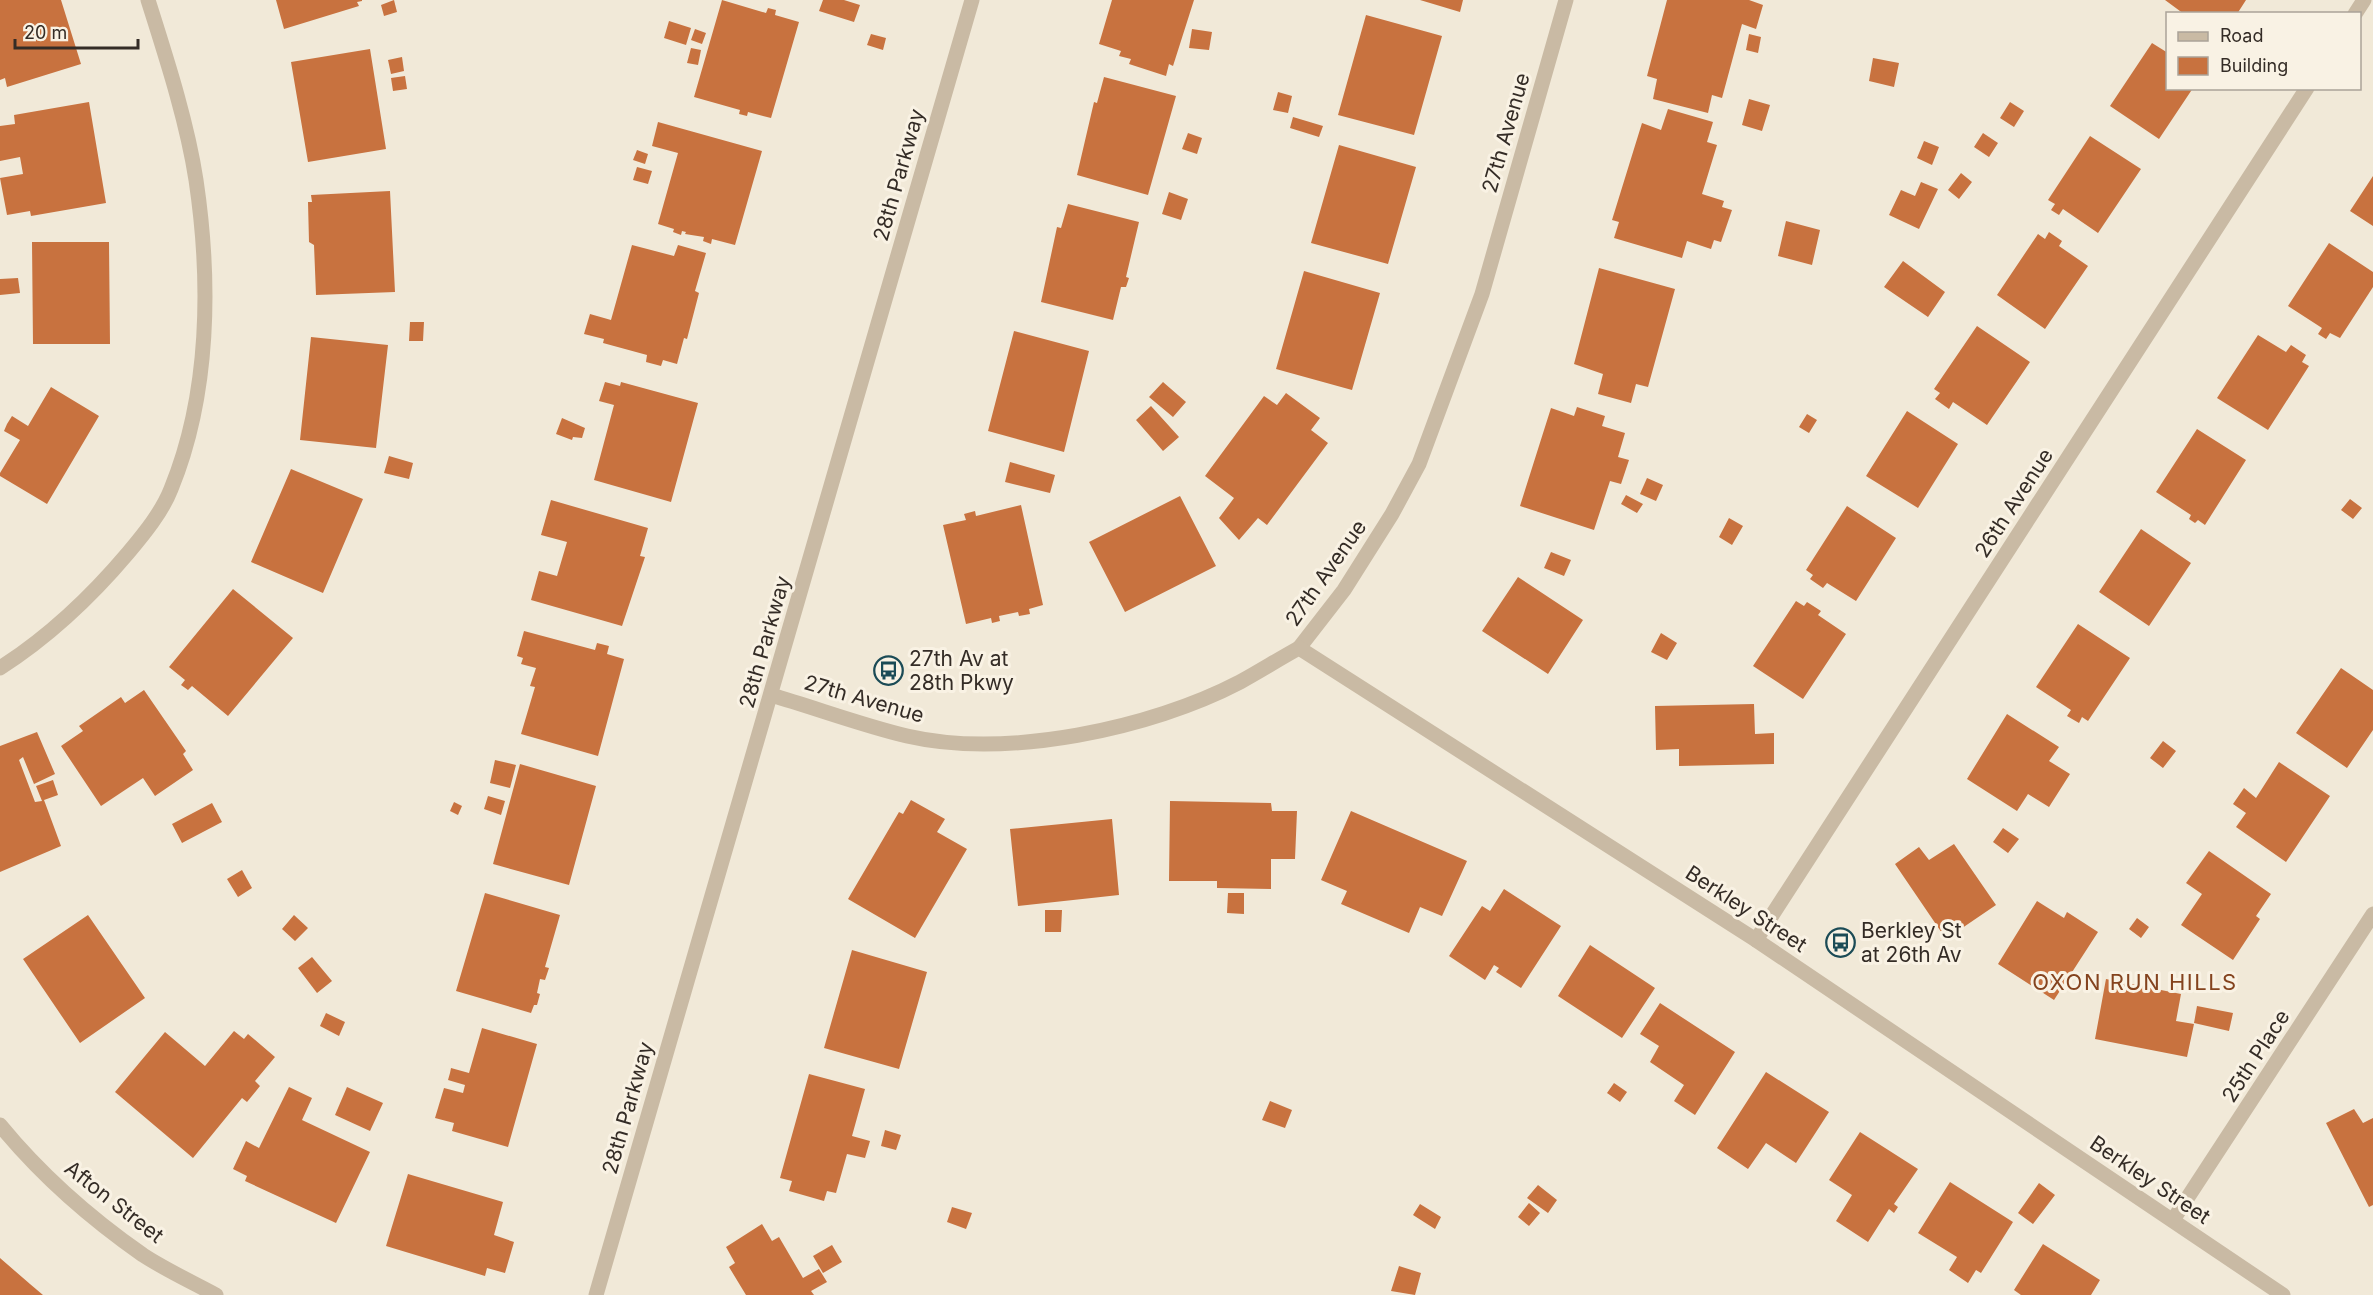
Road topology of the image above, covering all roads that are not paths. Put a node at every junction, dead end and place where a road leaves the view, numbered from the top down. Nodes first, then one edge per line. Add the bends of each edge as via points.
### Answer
1 (148, 0) edge
2 (972, 0) edge
3 (1566, 0) edge
4 (2306, 90) edge
5 (1299, 648) junction
6 (0, 668) edge
7 (771, 695) junction
8 (2373, 914) edge
9 (1756, 940) junction
10 (0, 1125) edge
11 (2173, 1220) junction
12 (216, 1295) edge
13 (596, 1295) edge
14 (2283, 1295) edge

1 - 6 street via 171,72 196,179 203,321 199,382 189,435 170,491 145,532 70,615
2 - 7 street, 28th Parkway
3 - 5 street, 27th Avenue via 1482,294 1419,464 1344,590
4 - 9 street, 26th Avenue
5 - 7 street, 27th Avenue via 1238,683 1184,706 1074,737 1028,742 983,744 908,736
5 - 9 street, Berkley Street
7 - 13 street, 28th Parkway
8 - 11 street, 25th Place
9 - 11 street, Berkley Street
10 - 12 street, Afton Street via 26,1157 84,1210 145,1256
11 - 14 street, Berkley Street

